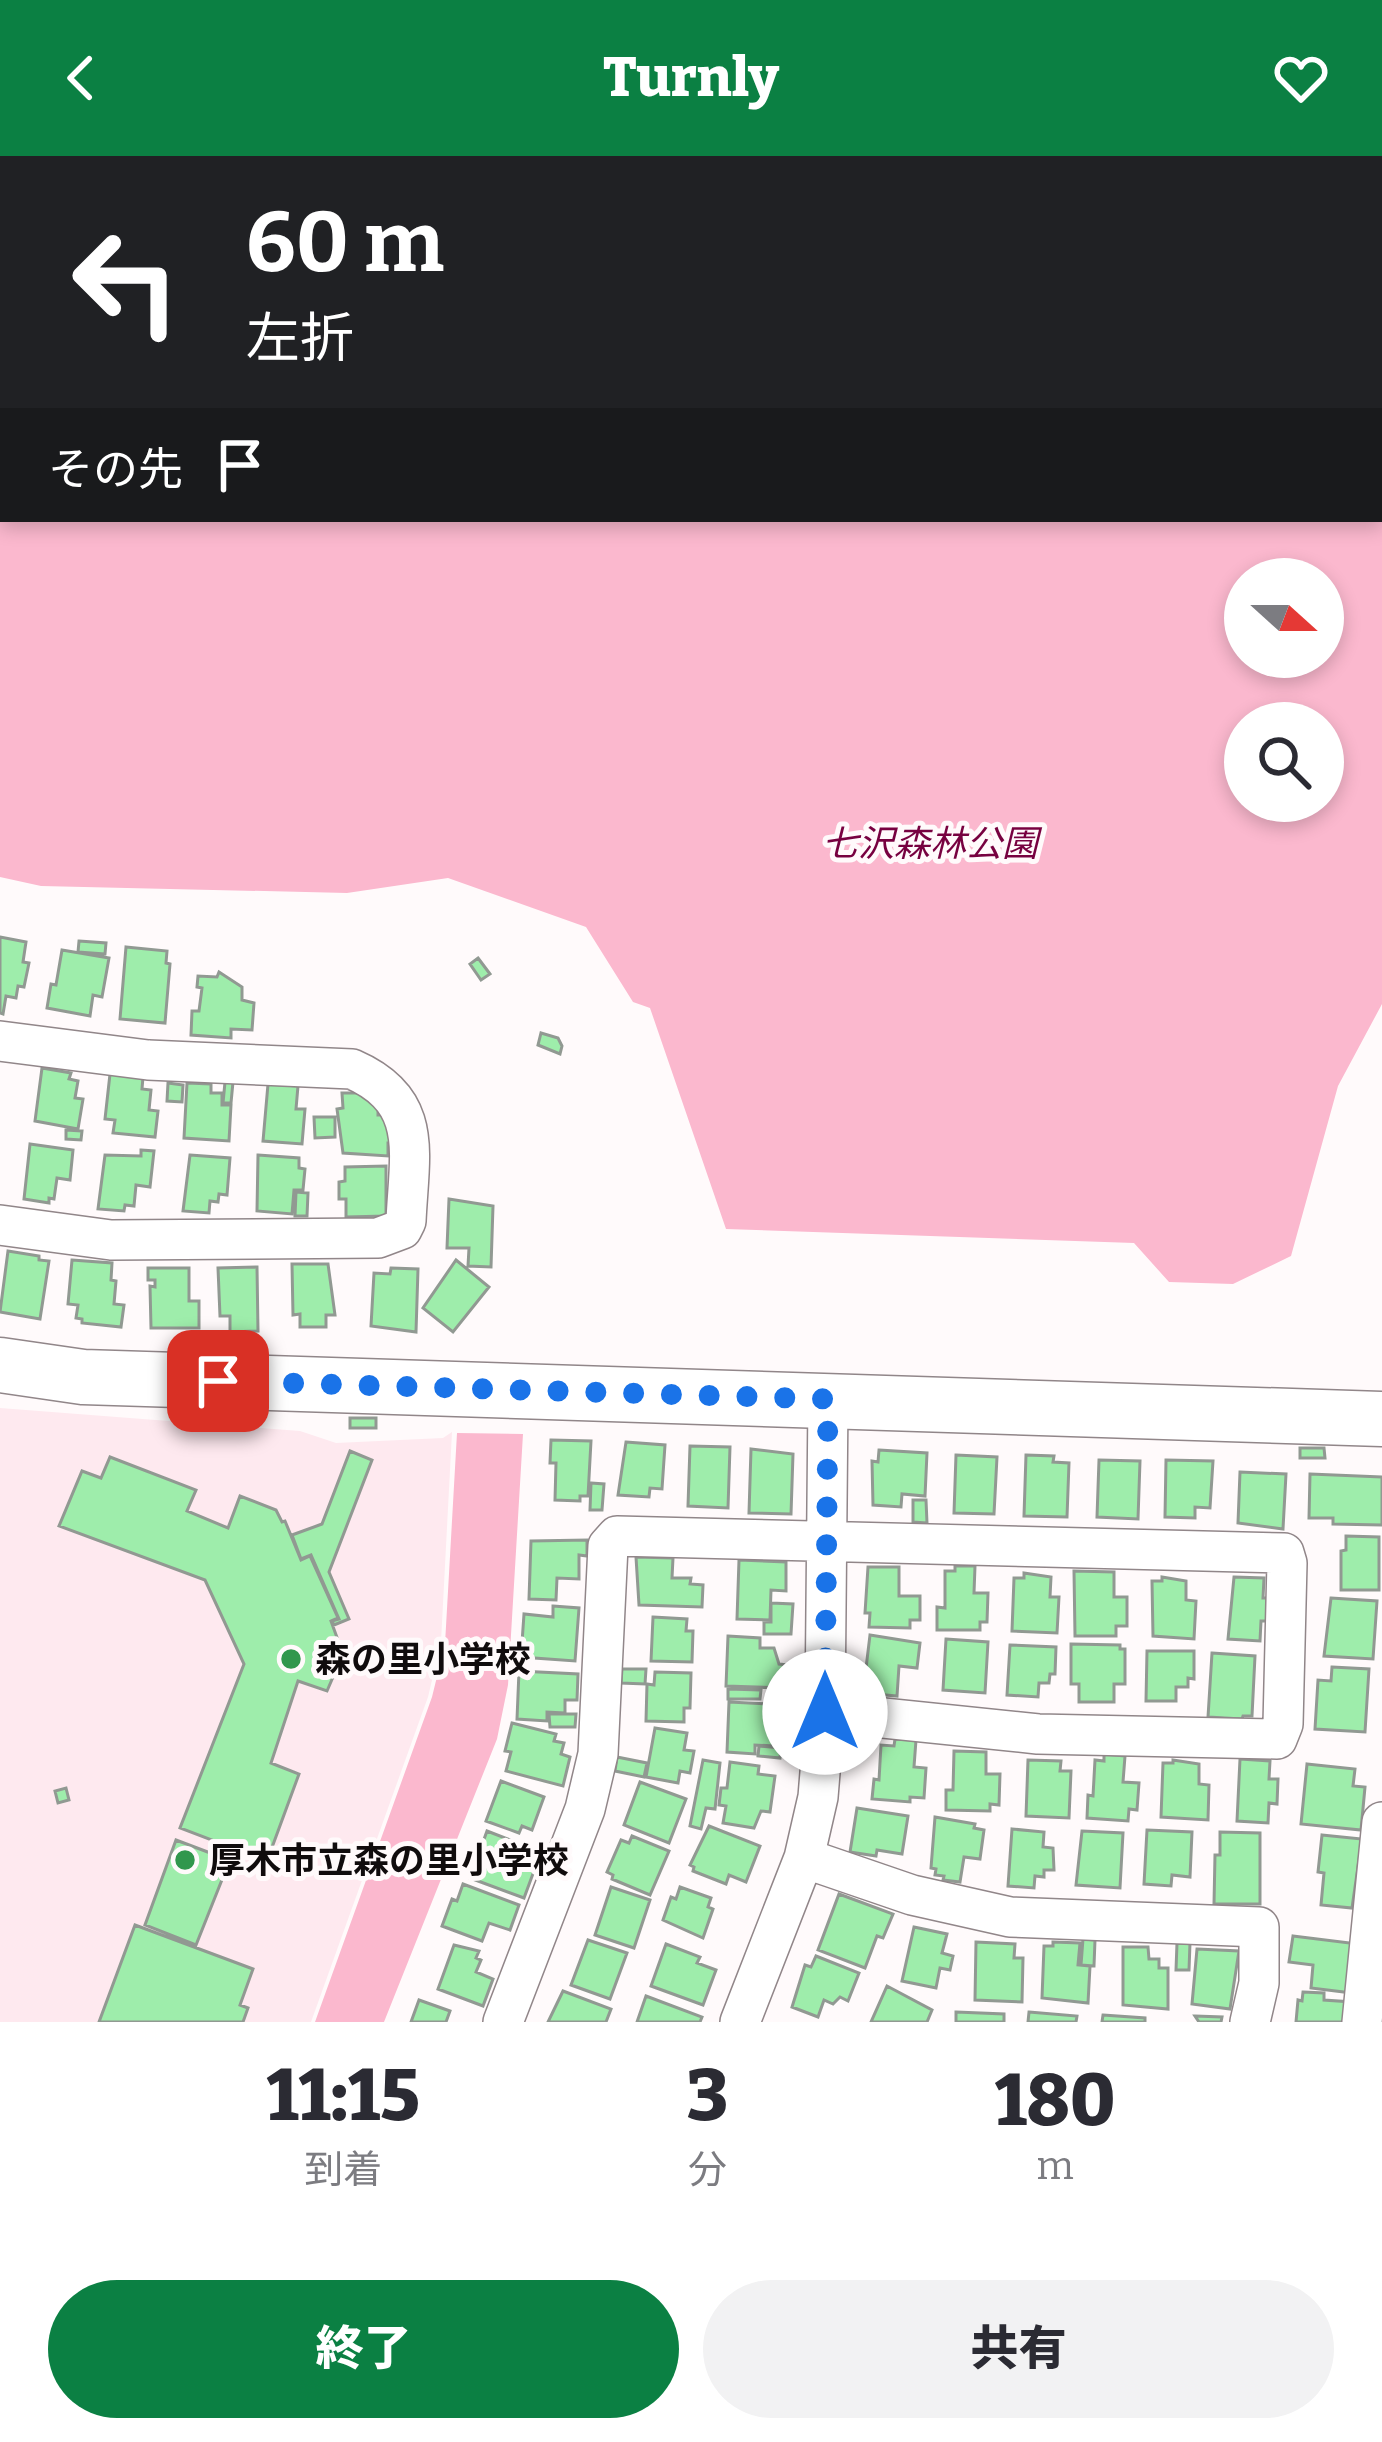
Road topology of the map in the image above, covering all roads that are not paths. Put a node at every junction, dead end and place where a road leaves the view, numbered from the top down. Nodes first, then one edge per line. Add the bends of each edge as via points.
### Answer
1 (1, 1046) edge
2 (0, 1225) edge
3 (0, 1365) edge
4 (828, 1399) junction
5 (1382, 1419) edge
6 (826, 1539) junction
7 (825, 1712) junction
8 (1382, 1822) edge
9 (804, 1858) junction
10 (750, 2019) edge
11 (503, 2022) edge
12 (1250, 2022) edge
13 (1362, 2022) edge

1 - 2 street via 352,1069 393,1095 410,1132 406,1221 378,1238 110,1240
3 - 4 street via 83,1377
4 - 5 street
4 - 6 street
6 - 7 street
6 - 7 street via 1284,1553 1288,1563 1277,1738 1038,1733
6 - 11 street via 617,1536 608,1546 594,1772
7 - 9 street
8 - 13 street
9 - 10 street
9 - 12 street via 1010,1917 1259,1927

